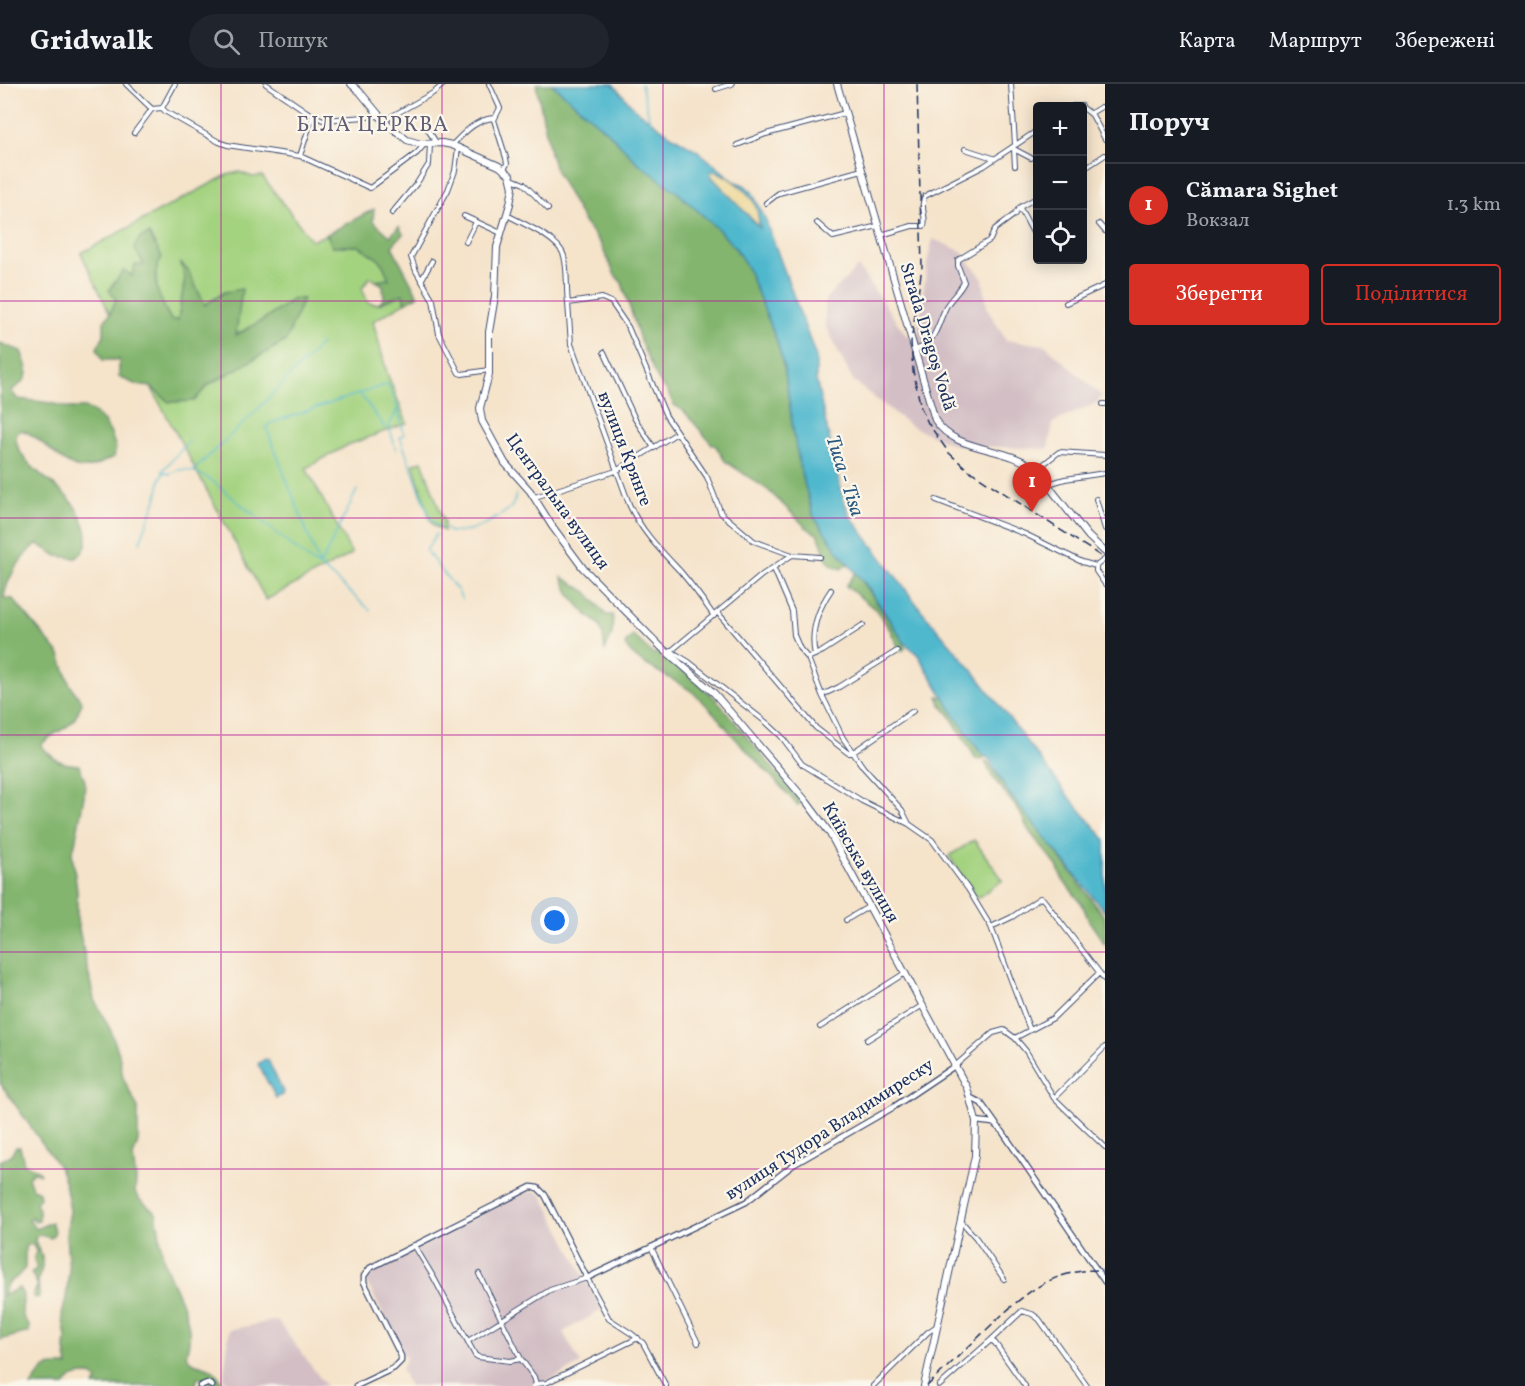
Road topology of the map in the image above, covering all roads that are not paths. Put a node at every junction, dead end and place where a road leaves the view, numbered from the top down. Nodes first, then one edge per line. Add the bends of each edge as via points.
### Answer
1 (126, 84) edge
2 (175, 84) edge
3 (266, 84) edge
4 (351, 84) edge
5 (444, 84) edge
6 (489, 84) edge
7 (732, 84) edge
8 (837, 84) edge
9 (1011, 84) edge
10 (716, 89) dead end
11 (1101, 107) dead end
12 (162, 108) junction
13 (152, 109) junction
14 (1087, 110) edge
15 (845, 113) junction
16 (1091, 113) junction
17 (313, 115) junction
18 (494, 118) junction
19 (382, 119) junction
20 (428, 130) dead end
21 (134, 133) dead end
22 (1033, 133) edge
23 (1105, 139) edge
24 (430, 144) junction
25 (737, 145) dead end
26 (455, 146) junction
27 (1013, 147) junction
28 (965, 149) dead end
29 (1105, 155) edge
30 (300, 156) junction
31 (993, 158) junction
32 (1030, 158) dead end
33 (1015, 166) dead end
34 (1087, 167) edge
35 (504, 169) junction
36 (862, 170) junction
37 (512, 178) junction
38 (1033, 200) edge
39 (766, 203) dead end
40 (1020, 207) junction
41 (548, 209) dead end
42 (392, 213) dead end
43 (507, 215) junction
44 (464, 216) dead end
45 (476, 222) junction
46 (817, 223) dead end
47 (1098, 224) dead end
48 (878, 226) junction
49 (1105, 231) edge
50 (1033, 232) edge
51 (501, 233) junction
52 (881, 235) junction
53 (466, 242) dead end
54 (432, 261) dead end
55 (422, 279) junction
56 (1105, 285) edge
57 (568, 303) junction
58 (1066, 303) dead end
59 (914, 351) junction
60 (604, 352) dead end
61 (489, 370) junction
62 (677, 433) junction
63 (654, 448) junction
64 (1105, 455) edge
65 (1036, 470) junction
66 (616, 471) junction
67 (1105, 473) edge
68 (1047, 485) junction
69 (535, 497) junction
70 (1096, 499) dead end
71 (936, 500) dead end
72 (1105, 529) edge
73 (1105, 552) edge
74 (792, 555) junction
75 (820, 557) dead end
76 (1105, 559) edge
77 (1096, 566) junction
78 (774, 569) junction
79 (1105, 584) edge
80 (831, 590) dead end
81 (716, 614) junction
82 (862, 625) dead end
83 (897, 651) dead end
84 (670, 652) junction
85 (815, 655) junction
86 (808, 658) junction
87 (822, 695) junction
88 (913, 711) dead end
89 (852, 753) junction
90 (909, 824) junction
91 (869, 906) junction
92 (846, 920) dead end
93 (992, 927) junction
94 (906, 972) junction
95 (1099, 972) junction
96 (1105, 980) edge
97 (923, 1005) junction
98 (820, 1027) dead end
99 (1030, 1030) junction
100 (1015, 1038) junction
101 (867, 1040) dead end
102 (1105, 1047) edge
103 (956, 1065) junction
104 (971, 1098) junction
105 (1054, 1098) junction
106 (976, 1121) junction
107 (997, 1126) junction
108 (1105, 1147) edge
109 (961, 1221) junction
110 (414, 1245) junction
111 (651, 1247) junction
112 (479, 1274) dead end
113 (587, 1278) junction
114 (1004, 1279) dead end
115 (1105, 1282) edge
116 (501, 1319) junction
117 (938, 1325) junction
118 (638, 1338) junction
119 (991, 1340) junction
120 (468, 1341) junction
121 (698, 1342) dead end
122 (520, 1359) junction
123 (535, 1385) edge
124 (200, 1386) edge
125 (212, 1386) edge
126 (356, 1386) edge
127 (666, 1386) edge
128 (873, 1386) edge
129 (924, 1386) edge
130 (939, 1386) edge
131 (1025, 1386) edge
132 (1087, 1386) edge

1 - 13 street
2 - 12 street
3 - 17 street
4 - 19 main road
5 - 19 street
6 - 18 street via 500,108
7 - 10 street
8 - 15 main road, Strada Dragoș Vodă
9 - 27 street
11 - 16 street
12 - 13 street
12 - 30 street via 227,145
13 - 21 street
14 - 16 street
15 - 25 street
15 - 36 main road, Strada Dragoș Vodă
16 - 23 street
17 - 19 street via 329,121
17 - 30 street
18 - 26 street via 469,128
18 - 35 street via 506,158
19 - 24 main road via 407,140
20 - 24 street
22 - 27 street
24 - 26 main road
24 - 30 street via 370,188
24 - 42 street via 429,164
26 - 35 main road
26 - 55 street via 455,171 411,257
27 - 31 street
27 - 32 street
27 - 33 street
28 - 31 street
29 - 34 street
31 - 52 street via 925,196 924,226 912,225
35 - 37 main road
36 - 39 street via 782,192
36 - 48 main road, Strada Dragoș Vodă
37 - 41 street via 524,184
37 - 43 main road, Центральна вулиця
38 - 40 street
40 - 50 street
40 - 59 street via 995,229 990,240 958,260 964,282 930,342
43 - 51 main road, Центральна вулиця
43 - 57 street, вулиця Крянге via 536,229 561,250
44 - 45 street
45 - 51 street
45 - 53 street
46 - 48 street via 833,237
47 - 49 street
48 - 52 main road, Strada Dragoș Vodă
51 - 61 main road, Центральна вулиця via 489,332
52 - 59 main road, Strada Dragoș Vodă
54 - 55 street
55 - 61 street via 433,300 439,334 459,373
56 - 58 street
57 - 62 street via 602,298 611,302 628,327
57 - 66 street, вулиця Крянге via 571,344
59 - 65 main road, Strada Dragoș Vodă via 933,414 943,430 1023,460
60 - 63 street via 635,419
61 - 69 main road, Центральна вулиця via 480,408 482,421 506,463
62 - 63 street
62 - 74 street via 702,469 718,508 729,521 754,541
63 - 66 street
64 - 65 street via 1059,452
65 - 68 main road, Strada Dragoș Vodă
66 - 69 street
66 - 81 street, вулиця Крянге via 639,524
67 - 68 street
68 - 73 main road, Strada Dragoș Vodă
69 - 84 main road, Центральна вулиця via 583,568
70 - 72 street
71 - 77 street
74 - 75 street
74 - 78 street
76 - 77 street
77 - 79 street
78 - 81 street
78 - 86 street via 792,611 794,635
80 - 85 street via 815,626
81 - 84 street
81 - 89 street, вулиця Крянге via 816,728
82 - 85 street
83 - 87 street
84 - 90 street via 689,662 767,723 802,764
84 - 91 main road, Київська вулиця via 714,693 806,801 829,832
85 - 86 street
86 - 87 street
87 - 89 street
88 - 89 street
89 - 90 street via 902,810
90 - 93 street via 938,847
91 - 92 street
91 - 94 main road, Київська вулиця
93 - 95 street via 1043,898
93 - 99 street
94 - 97 main road, Київська вулиця
94 - 98 street
95 - 96 street
95 - 99 street via 1053,1018
97 - 101 street
97 - 103 main road, Київська вулиця
99 - 100 street
100 - 103 street via 1004,1030 993,1033
100 - 105 street
102 - 105 street
103 - 104 main road, Київська вулиця
103 - 111 street, вулиця Тудора Владимиреску via 892,1108 793,1165 746,1202
104 - 106 main road, Київська вулиця
104 - 107 street via 981,1102
105 - 108 street
106 - 107 street
106 - 109 main road, Київська вулиця via 975,1155
107 - 115 street
109 - 114 street
109 - 117 main road, Київська вулиця
110 - 113 street via 525,1188 538,1188
110 - 120 street
110 - 126 street via 370,1268 364,1276 401,1361
111 - 113 street, вулиця Тудора Владимиреску
111 - 121 street
112 - 116 street
113 - 116 street via 550,1290
113 - 118 street via 609,1319
116 - 120 street
116 - 122 street
117 - 128 street
117 - 129 main road, Київська вулиця
118 - 123 street
118 - 127 street
119 - 130 street
119 - 131 street
119 - 132 street via 1022,1311 1032,1314
120 - 122 street via 478,1357
122 - 123 street via 534,1377
124 - 125 street

